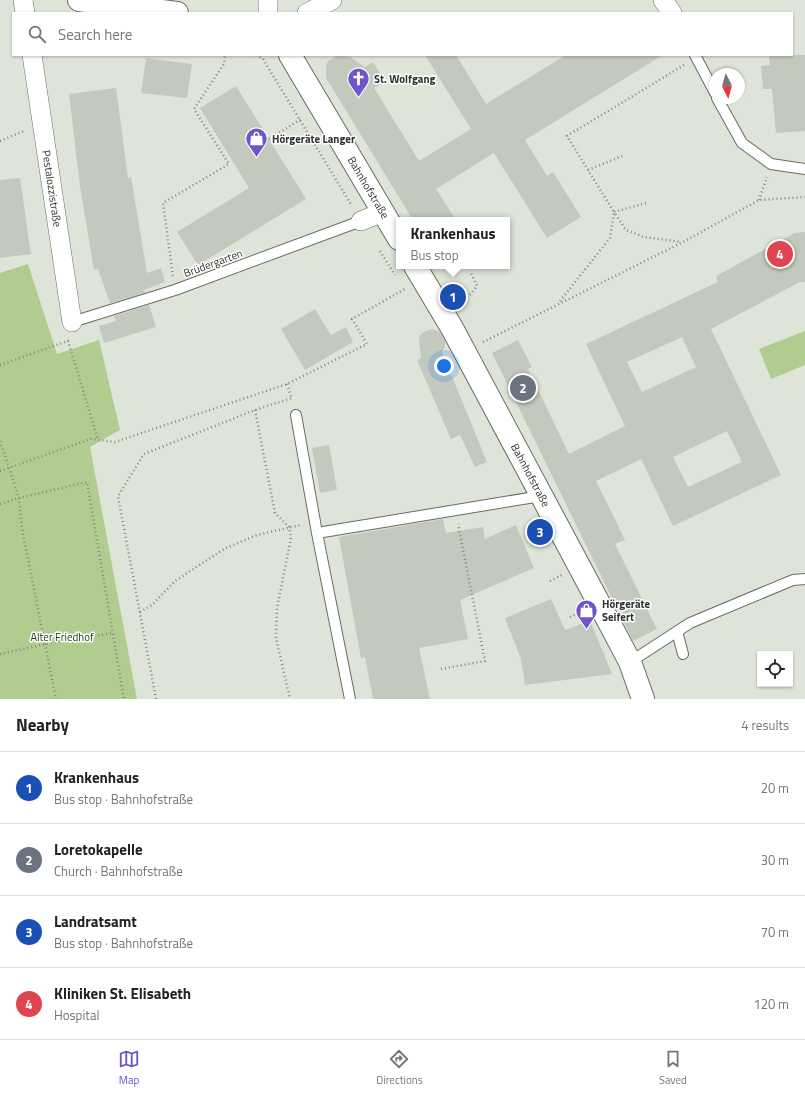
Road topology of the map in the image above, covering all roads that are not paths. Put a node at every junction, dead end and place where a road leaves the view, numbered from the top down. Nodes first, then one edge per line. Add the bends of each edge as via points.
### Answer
1 (23, 0) edge
2 (79, 0) edge
3 (268, 0) edge
4 (332, 0) edge
5 (663, 0) edge
6 (25, 12) edge
7 (169, 12) edge
8 (268, 12) edge
9 (309, 12) edge
10 (671, 12) edge
11 (32, 56) edge
12 (291, 56) edge
13 (695, 56) edge
14 (709, 82) edge
15 (721, 104) edge
16 (805, 169) edge
17 (383, 212) junction
18 (361, 221) joint
19 (396, 234) edge
20 (419, 272) edge
21 (72, 322) joint
22 (296, 415) dead end
23 (541, 496) junction
24 (317, 533) junction
25 (805, 579) edge
26 (677, 631) junction
27 (683, 654) dead end
28 (630, 662) junction
29 (350, 699) edge
30 (643, 699) edge

1 - 6 street
2 - 7 main road
3 - 8 street
4 - 9 street
5 - 10 street
11 - 21 street, Pestalozzistraße
12 - 17 main road, Bahnhofstraße
13 - 14 lane
15 - 16 lane via 742,143 771,164
17 - 18 street
17 - 19 main road, Bahnhofstraße
18 - 21 lane, Brüdergarten via 175,290
20 - 23 main road, Bahnhofstraße
22 - 24 lane
23 - 24 lane
23 - 28 main road, Bahnhofstraße
24 - 29 lane
25 - 26 lane via 793,580 690,623
26 - 27 lane
26 - 28 lane
28 - 30 main road, Bahnhofstraße

